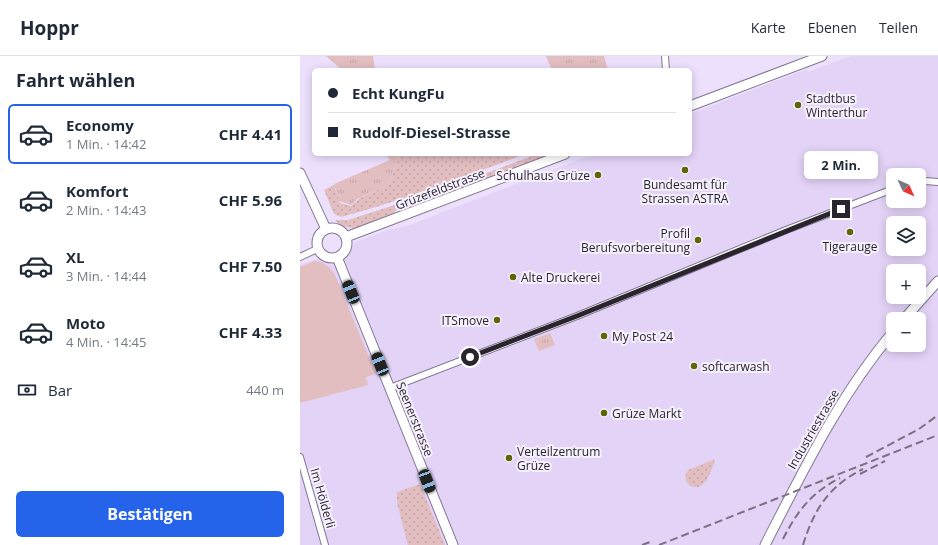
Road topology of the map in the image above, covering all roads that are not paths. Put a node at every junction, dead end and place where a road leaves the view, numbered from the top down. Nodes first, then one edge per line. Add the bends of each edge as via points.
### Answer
1 (665, 56) edge
2 (822, 56) edge
3 (666, 68) edge
4 (692, 105) edge
5 (560, 156) edge
6 (300, 173) edge
7 (926, 182) edge
8 (938, 182) edge
9 (886, 192) edge
10 (326, 228) junction
11 (346, 237) junction
12 (317, 249) junction
13 (300, 257) edge
14 (337, 257) junction
15 (938, 281) edge
16 (910, 312) edge
17 (886, 341) edge
18 (390, 388) junction
19 (300, 457) edge
20 (325, 545) edge
21 (453, 545) edge
22 (765, 545) edge

1 - 3 street
2 - 4 main road
5 - 11 main road, Grüzefeldstrasse
6 - 10 main road
7 - 8 street
9 - 18 street
10 - 11 main road via 336,228
10 - 12 main road via 318,235
11 - 14 main road via 345,251
12 - 13 street
12 - 14 main road via 323,256
14 - 18 main road, Seenerstrasse
15 - 16 main road
17 - 22 main road, Industriestrasse via 828,423
18 - 21 main road, Seenerstrasse
19 - 20 street, Im Hölderli

